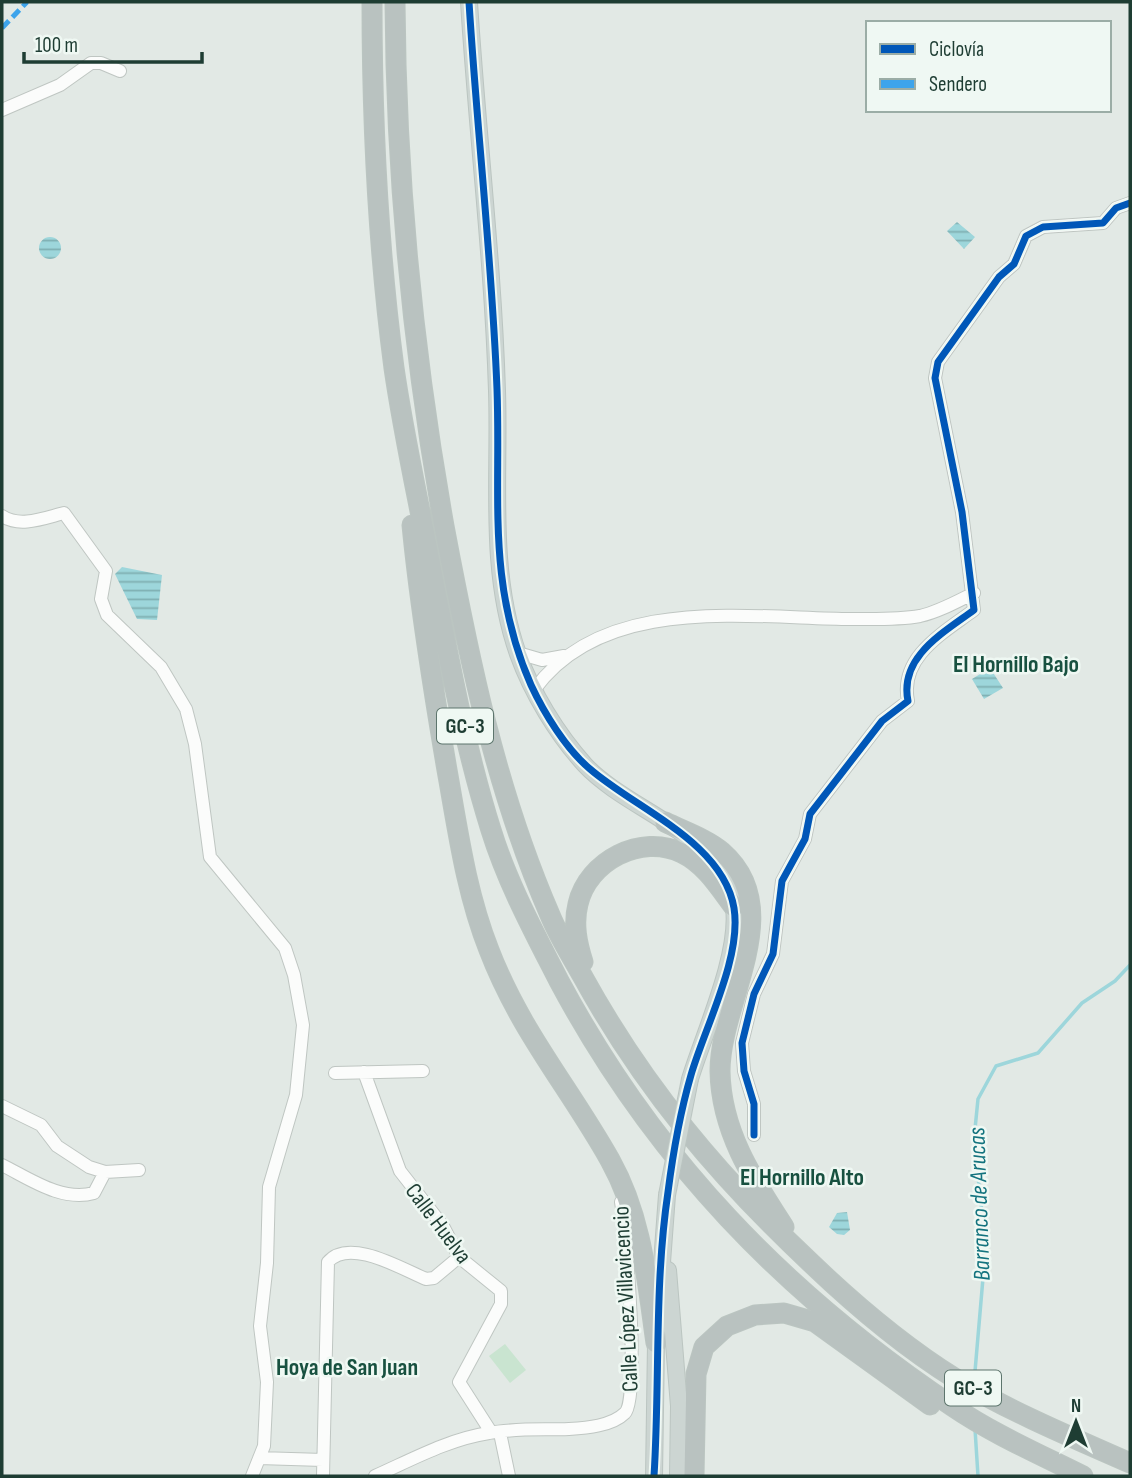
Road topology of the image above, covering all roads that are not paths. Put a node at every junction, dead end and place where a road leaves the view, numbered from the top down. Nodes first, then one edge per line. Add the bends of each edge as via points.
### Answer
1 (372, 2) edge
2 (395, 2) edge
3 (469, 2) edge
4 (120, 71) dead end
5 (2, 110) edge
6 (1130, 203) edge
7 (401, 416) junction
8 (2, 516) edge
9 (974, 593) junction
10 (518, 653) junction
11 (564, 656) junction
12 (534, 690) junction
13 (665, 822) junction
14 (734, 907) junction
15 (592, 994) junction
16 (423, 1071) dead end
17 (364, 1072) junction
18 (335, 1073) dead end
19 (2, 1106) edge
20 (754, 1135) dead end
21 (2, 1165) edge
22 (139, 1170) dead end
23 (104, 1172) junction
24 (617, 1174) junction
25 (664, 1243) junction
26 (802, 1254) junction
27 (459, 1257) junction
28 (849, 1339) junction
29 (656, 1343) junction
30 (495, 1432) junction
31 (259, 1458) junction
32 (323, 1460) junction
33 (1130, 1463) edge
34 (252, 1476) edge
35 (323, 1476) edge
36 (375, 1476) edge
37 (509, 1476) edge
38 (654, 1476) edge
39 (678, 1476) edge
40 (694, 1476) edge
41 (1054, 1476) edge
42 (1083, 1476) edge

1 - 7 highway, GC-3 via 379,195
2 - 15 highway, GC-3 via 401,191 436,482 465,640 497,771 551,918
3 - 10 main road via 497,392 497,539 503,595
4 - 5 street via 91,63 60,85
6 - 9 street via 1115,208 1103,223 1043,227 1026,236 1014,264 999,277 938,362 935,377
7 - 24 highway via 421,619 465,876 513,1006
7 - 28 highway, GC-3 via 454,681 488,819 529,924 589,1036 689,1177 746,1240
8 - 31 street via 10,522 64,513 106,571 101,599 107,615 161,667 186,709 210,857 285,948 294,975 303,1025 296,1095 269,1187 260,1326 267,1382 264,1446
9 - 11 street via 920,616 887,619 703,615 594,640
9 - 20 street via 974,610 939,635 909,668 904,684 908,701 882,721 810,814 805,839 782,881 772,954 754,994 742,1043 754,1104
10 - 11 street via 542,660
10 - 12 main road
11 - 12 street
12 - 13 main road via 586,766
13 - 14 main road via 722,873
13 - 26 highway via 719,850 731,861 749,896 750,941 722,1045 723,1097 740,1157
14 - 15 highway via 712,878 680,852 643,847 609,859 584,886 575,923
14 - 25 main road, bridge via 729,963 690,1079 667,1195
15 - 26 highway, GC-3 via 634,1065 705,1156
16 - 17 street
17 - 18 street
17 - 27 street, Calle Huelva via 400,1171 443,1226
19 - 23 street via 41,1125 57,1146
21 - 23 street via 64,1195 94,1193
22 - 23 street
24 - 29 highway via 640,1235
24 - 30 street, Calle López Villavicencio via 626,1233 633,1380 630,1407 624,1415 591,1428
25 - 29 main road
25 - 39 main road via 676,1342
26 - 33 highway, GC-3 via 897,1339 957,1379 1026,1417
27 - 30 street, Calle Huelva via 500,1291 501,1304 459,1382
27 - 32 street via 434,1278 426,1279 356,1250 328,1262
28 - 40 highway via 784,1313 755,1315 727,1326 704,1347 696,1374
28 - 41 highway via 948,1418
28 - 42 highway, GC-3 via 954,1408
29 - 38 main road
30 - 36 street, Calle López Villavicencio via 435,1449
30 - 37 street
31 - 32 street
31 - 34 street
32 - 35 street

